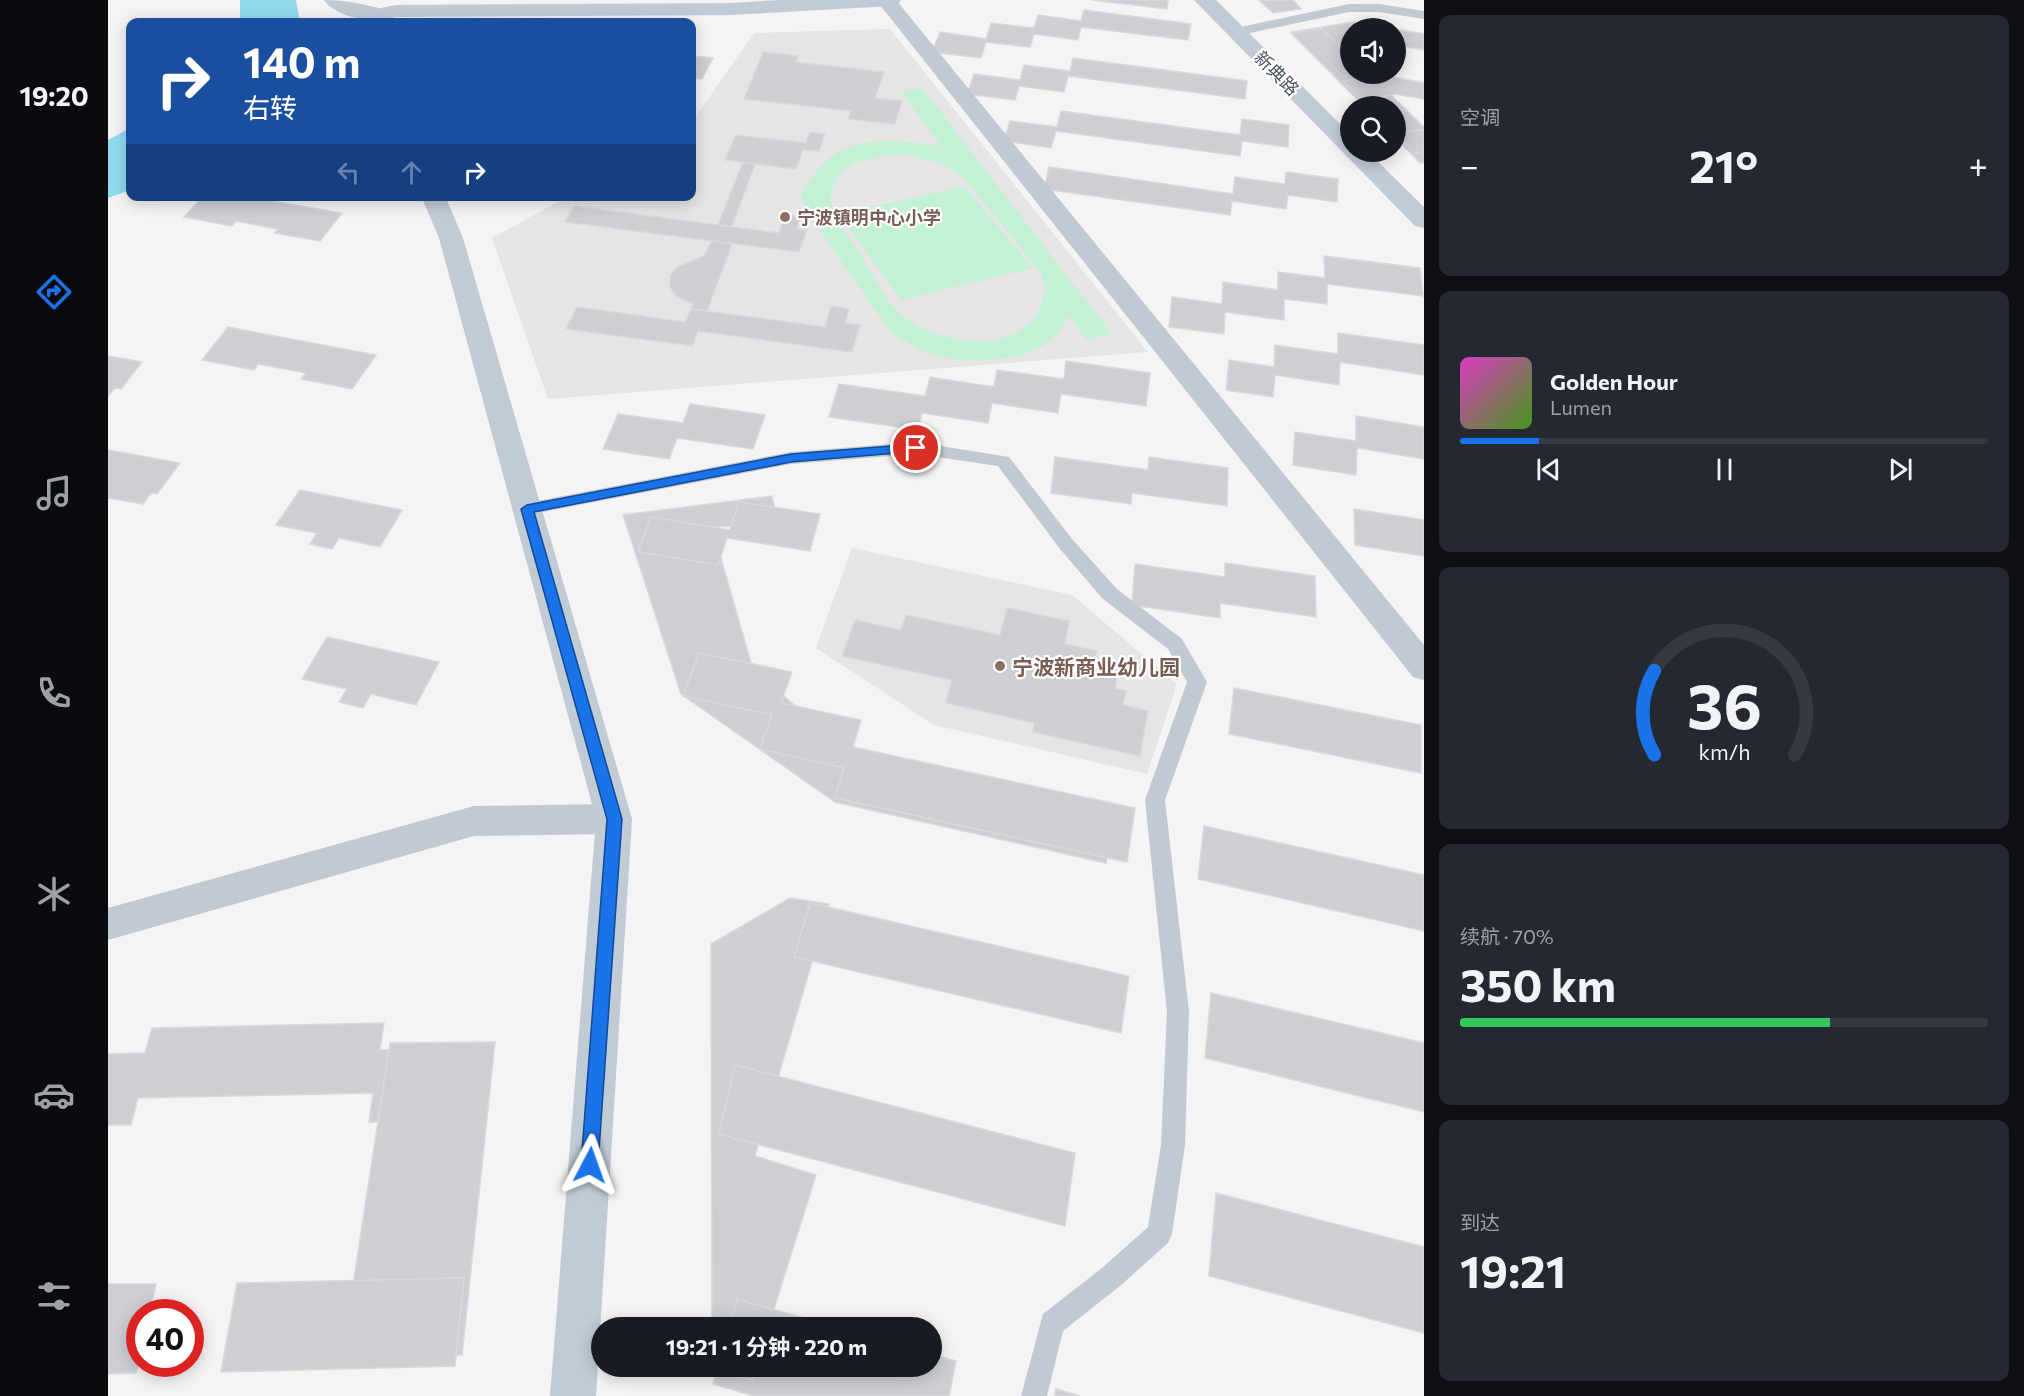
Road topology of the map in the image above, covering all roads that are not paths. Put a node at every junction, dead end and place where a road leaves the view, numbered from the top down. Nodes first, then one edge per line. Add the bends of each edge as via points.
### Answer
1 (334, 0) edge
2 (1204, 0) edge
3 (1313, 0) edge
4 (888, 1) edge
5 (1330, 12) junction
6 (1424, 15) edge
7 (370, 18) edge
8 (1236, 32) junction
9 (1340, 137) edge
10 (1365, 162) edge
11 (435, 201) edge
12 (1424, 221) edge
13 (527, 509) junction
14 (1424, 668) edge
15 (614, 819) junction
16 (108, 924) edge
17 (573, 1396) edge
18 (1034, 1396) edge

1 - 7 street
2 - 8 street, 新典路
3 - 5 lane
4 - 7 street via 731,9 396,11
4 - 14 street
5 - 6 lane via 1378,8
5 - 8 lane
8 - 9 street, 新典路
10 - 12 street
11 - 13 street via 451,238
13 - 15 street
13 - 18 lane via 791,458 916,448 1003,461 1110,594 1175,644 1197,682 1155,800 1178,1012 1173,1145 1159,1234 1052,1323
15 - 16 street via 474,821
15 - 17 street

